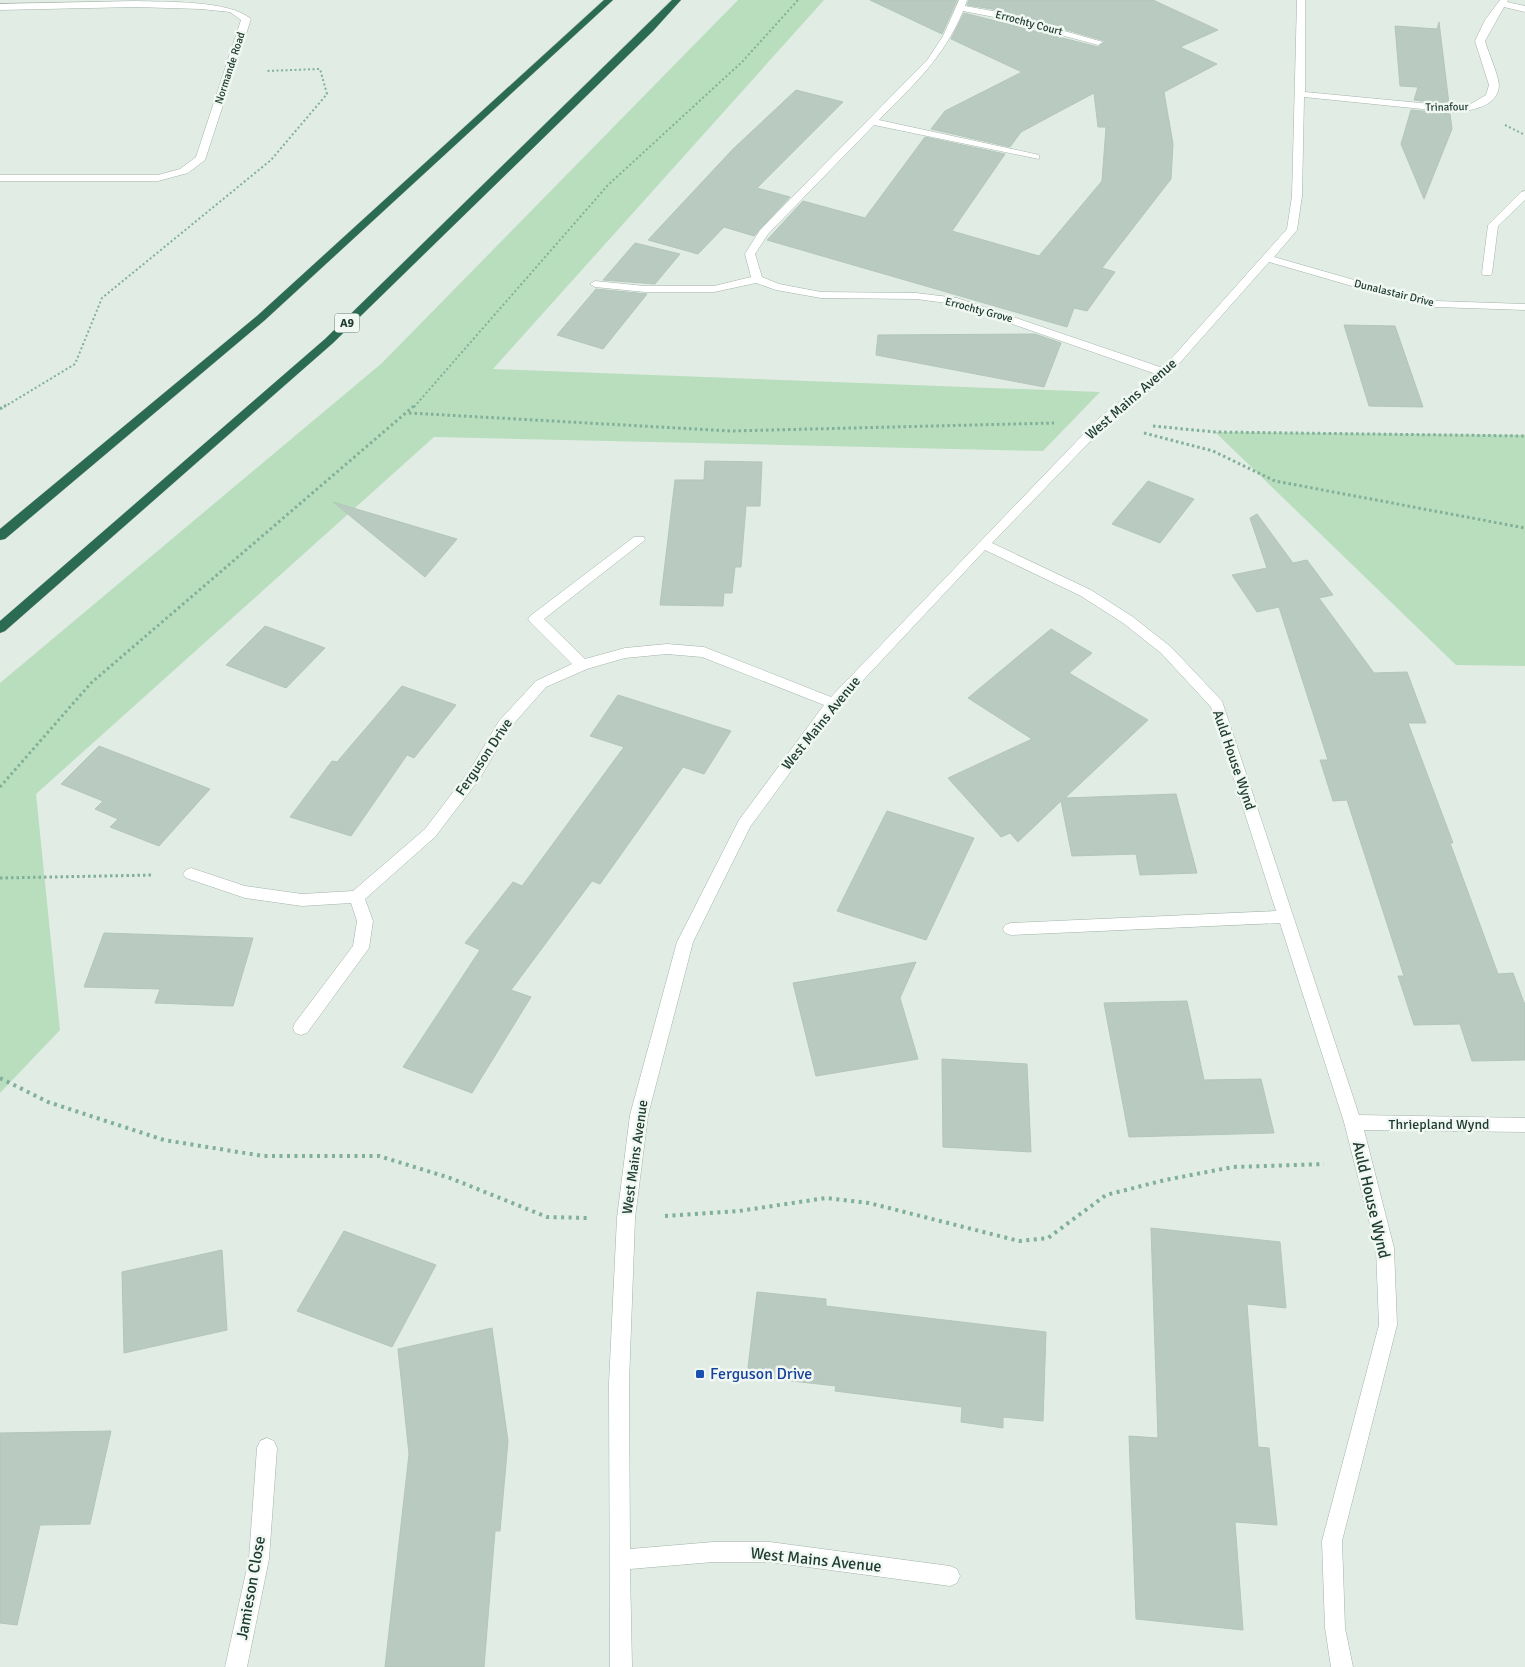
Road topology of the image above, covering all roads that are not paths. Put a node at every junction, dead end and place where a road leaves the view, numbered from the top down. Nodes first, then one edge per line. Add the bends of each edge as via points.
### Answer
1 (608, 0) edge
2 (677, 0) edge
3 (1301, 0) edge
4 (1504, 2) edge
5 (962, 4) edge
6 (0, 6) edge
7 (1525, 9) edge
8 (1098, 42) dead end
9 (1300, 94) junction
10 (874, 122) junction
11 (1035, 157) dead end
12 (0, 178) edge
13 (1525, 194) edge
14 (1267, 258) junction
15 (1487, 273) dead end
16 (757, 279) junction
17 (595, 284) dead end
18 (1525, 307) edge
19 (1165, 373) junction
20 (0, 536) edge
21 (639, 540) dead end
22 (982, 544) junction
23 (0, 628) edge
24 (582, 666) junction
25 (833, 703) junction
26 (191, 874) road end
27 (357, 897) junction
28 (1286, 917) junction
29 (1011, 929) dead end
30 (301, 1028) dead end
31 (1353, 1122) junction
32 (1525, 1125) edge
33 (267, 1448) dead end
34 (622, 1560) junction
35 (950, 1576) dead end
36 (236, 1667) edge
37 (621, 1667) edge
38 (1342, 1667) edge

1 - 20 highway via 261,318
2 - 23 highway, A9 via 329,341
3 - 9 street, West Mains Avenue
4 - 7 street, Trinafour
4 - 9 street, Trinafour via 1480,41 1494,85 1490,97 1470,108 1432,108
5 - 8 street, Errochty Court
5 - 10 street via 948,36 931,61
6 - 12 street, Normande Road via 135,4 210,7 232,10 246,19 201,158 184,171 158,178
9 - 14 street, West Mains Avenue via 1297,196 1292,230
10 - 11 street
10 - 16 street via 764,232 750,254
13 - 15 street via 1493,225
14 - 18 street, Dunalastair Drive via 1436,304
14 - 19 street, West Mains Avenue
16 - 17 street via 714,290
16 - 19 street, Errochty Grove via 776,287 821,295 916,296 956,301
19 - 22 street, West Mains Avenue via 1102,422
21 - 24 street via 534,619
22 - 25 street, West Mains Avenue
22 - 28 street, Auld House Wynd via 1086,593 1128,620 1166,650 1217,705
24 - 25 street, Ferguson Drive via 642,651 704,652
24 - 27 street, Ferguson Drive via 541,684 504,724 475,774 430,833
25 - 34 street, West Mains Avenue via 744,824 685,942 639,1115 626,1218 620,1383
26 - 27 street via 254,894 302,900
27 - 30 street via 365,921 361,948
28 - 29 street
28 - 31 street, Auld House Wynd
31 - 32 street, Thriepland Wynd
31 - 38 street, Auld House Wynd via 1385,1248 1388,1325 1332,1541 1335,1628
33 - 36 street, Jamieson Close via 259,1559
34 - 35 street, West Mains Avenue via 713,1552 770,1552
34 - 37 street, West Mains Avenue

